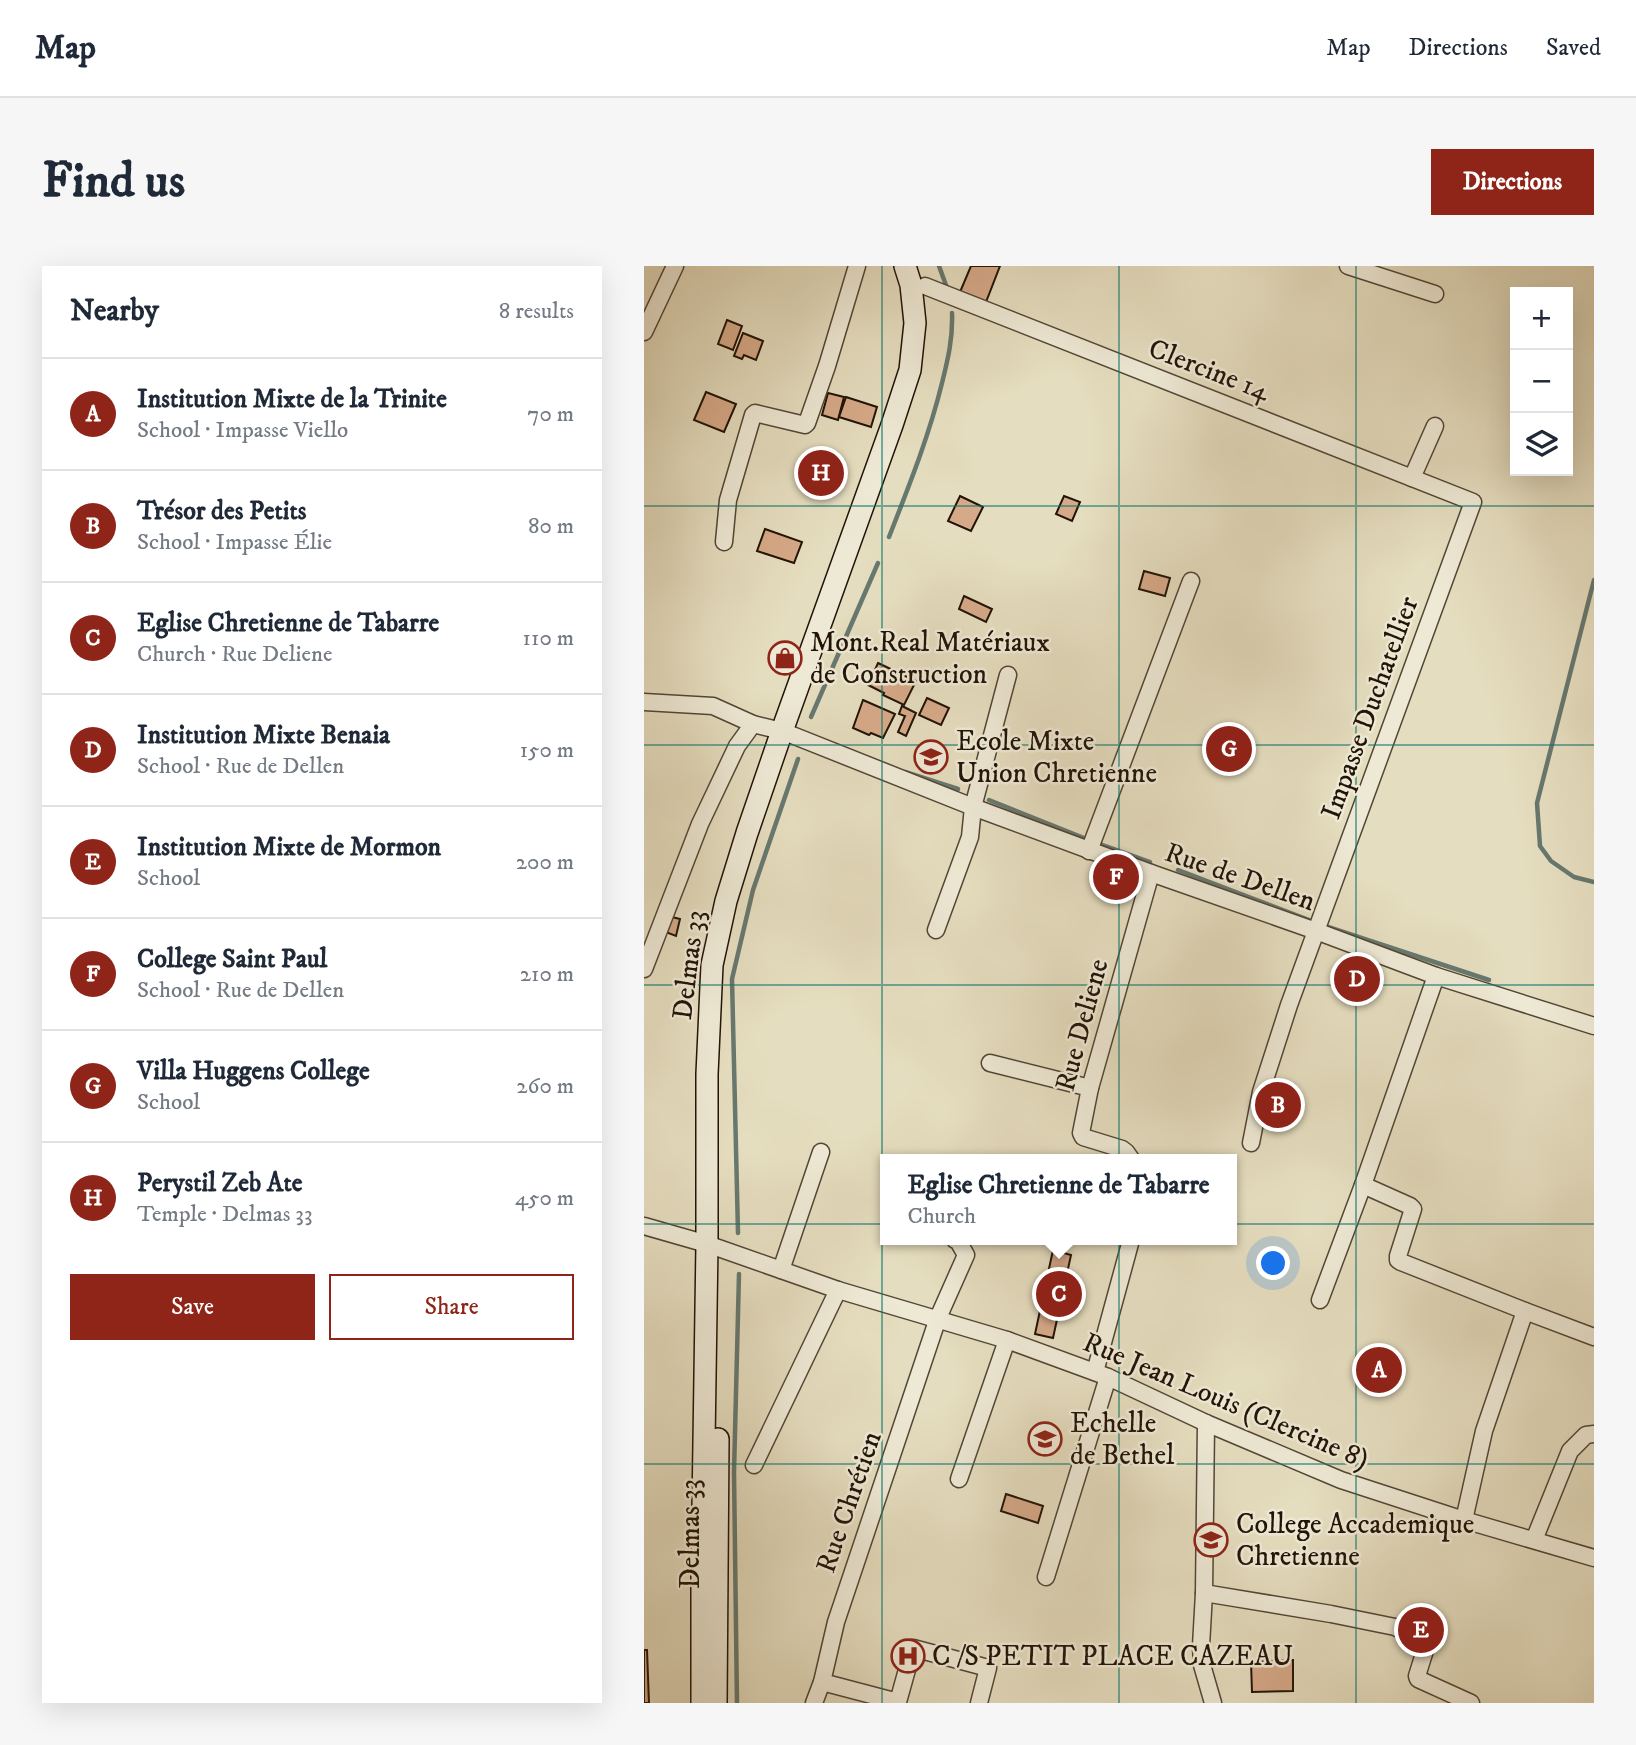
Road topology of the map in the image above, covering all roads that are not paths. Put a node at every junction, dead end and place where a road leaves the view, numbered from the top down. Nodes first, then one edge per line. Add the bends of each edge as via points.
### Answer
1 (675, 266) edge
2 (857, 266) edge
3 (905, 266) edge
4 (1348, 266) edge
5 (922, 276) edge
6 (1435, 294) dead end
7 (644, 332) edge
8 (1435, 426) dead end
9 (1412, 478) junction
10 (1473, 502) joint
11 (724, 542) dead end
12 (1191, 582) dead end
13 (1008, 675) dead end
14 (644, 702) edge
15 (753, 724) junction
16 (788, 733) junction
17 (972, 807) junction
18 (1089, 850) junction
19 (1151, 873) junction
20 (936, 930) dead end
21 (1316, 931) junction
22 (644, 969) edge
23 (1436, 976) junction
24 (1594, 1026) edge
25 (990, 1063) dead end
26 (1090, 1088) junction
27 (1251, 1143) dead end
28 (821, 1152) dead end
29 (1127, 1154) edge
30 (1363, 1185) junction
31 (644, 1226) edge
32 (960, 1245) edge
33 (1130, 1245) edge
34 (714, 1247) junction
35 (781, 1270) junction
36 (838, 1290) junction
37 (1320, 1300) dead end
38 (1525, 1311) junction
39 (938, 1318) junction
40 (1594, 1337) edge
41 (1007, 1340) junction
42 (1101, 1375) junction
43 (1206, 1423) junction
44 (1594, 1434) edge
45 (754, 1465) dead end
46 (959, 1479) dead end
47 (1464, 1520) junction
48 (1534, 1541) junction
49 (1594, 1558) edge
50 (1046, 1577) dead end
51 (1204, 1593) junction
52 (822, 1682) junction
53 (702, 1703) edge
54 (716, 1703) edge
55 (814, 1703) edge
56 (979, 1703) edge
57 (1213, 1703) edge
58 (1471, 1703) edge

1 - 7 street
2 - 11 street via 807,423 753,415 728,500
3 - 16 main road, Delmas 33 via 915,323 910,370
4 - 6 street
5 - 9 street, Clercine 14
5 - 16 main road, Delmas 33 via 928,326 916,396
8 - 9 street
9 - 10 street, Clercine 14
10 - 21 street, Impasse Duchatellier
12 - 18 street
13 - 17 street
14 - 15 street, Rue de Dellen via 713,706
15 - 16 street, Rue de Dellen
15 - 22 street via 737,746 699,824
16 - 17 street, Rue de Dellen
16 - 34 main road, Delmas 33 via 726,901 712,965 706,1074
17 - 18 street, Rue de Dellen
17 - 20 street via 970,837
18 - 19 street, Rue de Dellen
19 - 21 street, Rue de Dellen
19 - 26 street, Rue Deliene
21 - 23 street, Rue de Dellen
21 - 27 street, Impasse Duchatellier via 1261,1092
23 - 24 street, Rue de Dellen
23 - 30 street
25 - 26 street
26 - 29 street, Rue Deliene via 1081,1135
28 - 35 street
30 - 37 street
30 - 38 street via 1413,1209 1398,1256 1401,1262
31 - 34 street, Rue Jean Louis (Clercine 8)
32 - 39 street, Rue Chrétien via 966,1255
33 - 42 street
34 - 35 street, Rue Jean Louis (Clercine 8)
34 - 53 main road, Delmas 33
34 - 54 main road, Delmas 33
35 - 36 street, Rue Jean Louis (Clercine 8)
36 - 39 street, Rue Jean Louis (Clercine 8)
36 - 45 street
38 - 40 street
38 - 47 street via 1484,1431
39 - 41 street, Rue Jean Louis (Clercine 8)
39 - 52 street, Rue Chrétien via 836,1622
41 - 42 street, Rue Jean Louis (Clercine 8)
41 - 46 street
42 - 43 street, Rue Jean Louis (Clercine 8)
42 - 50 street
43 - 47 street, Rue Jean Louis (Clercine 8) via 1341,1480
43 - 51 street
44 - 48 street via 1586,1435 1570,1451
47 - 48 street, Rue Jean Louis (Clercine 8)
48 - 49 street, Rue Jean Louis (Clercine 8)
51 - 57 street via 1202,1665
51 - 58 street via 1395,1627 1427,1644 1418,1679
52 - 55 street, Rue Chrétien
52 - 56 street via 898,1702 913,1648 988,1668

